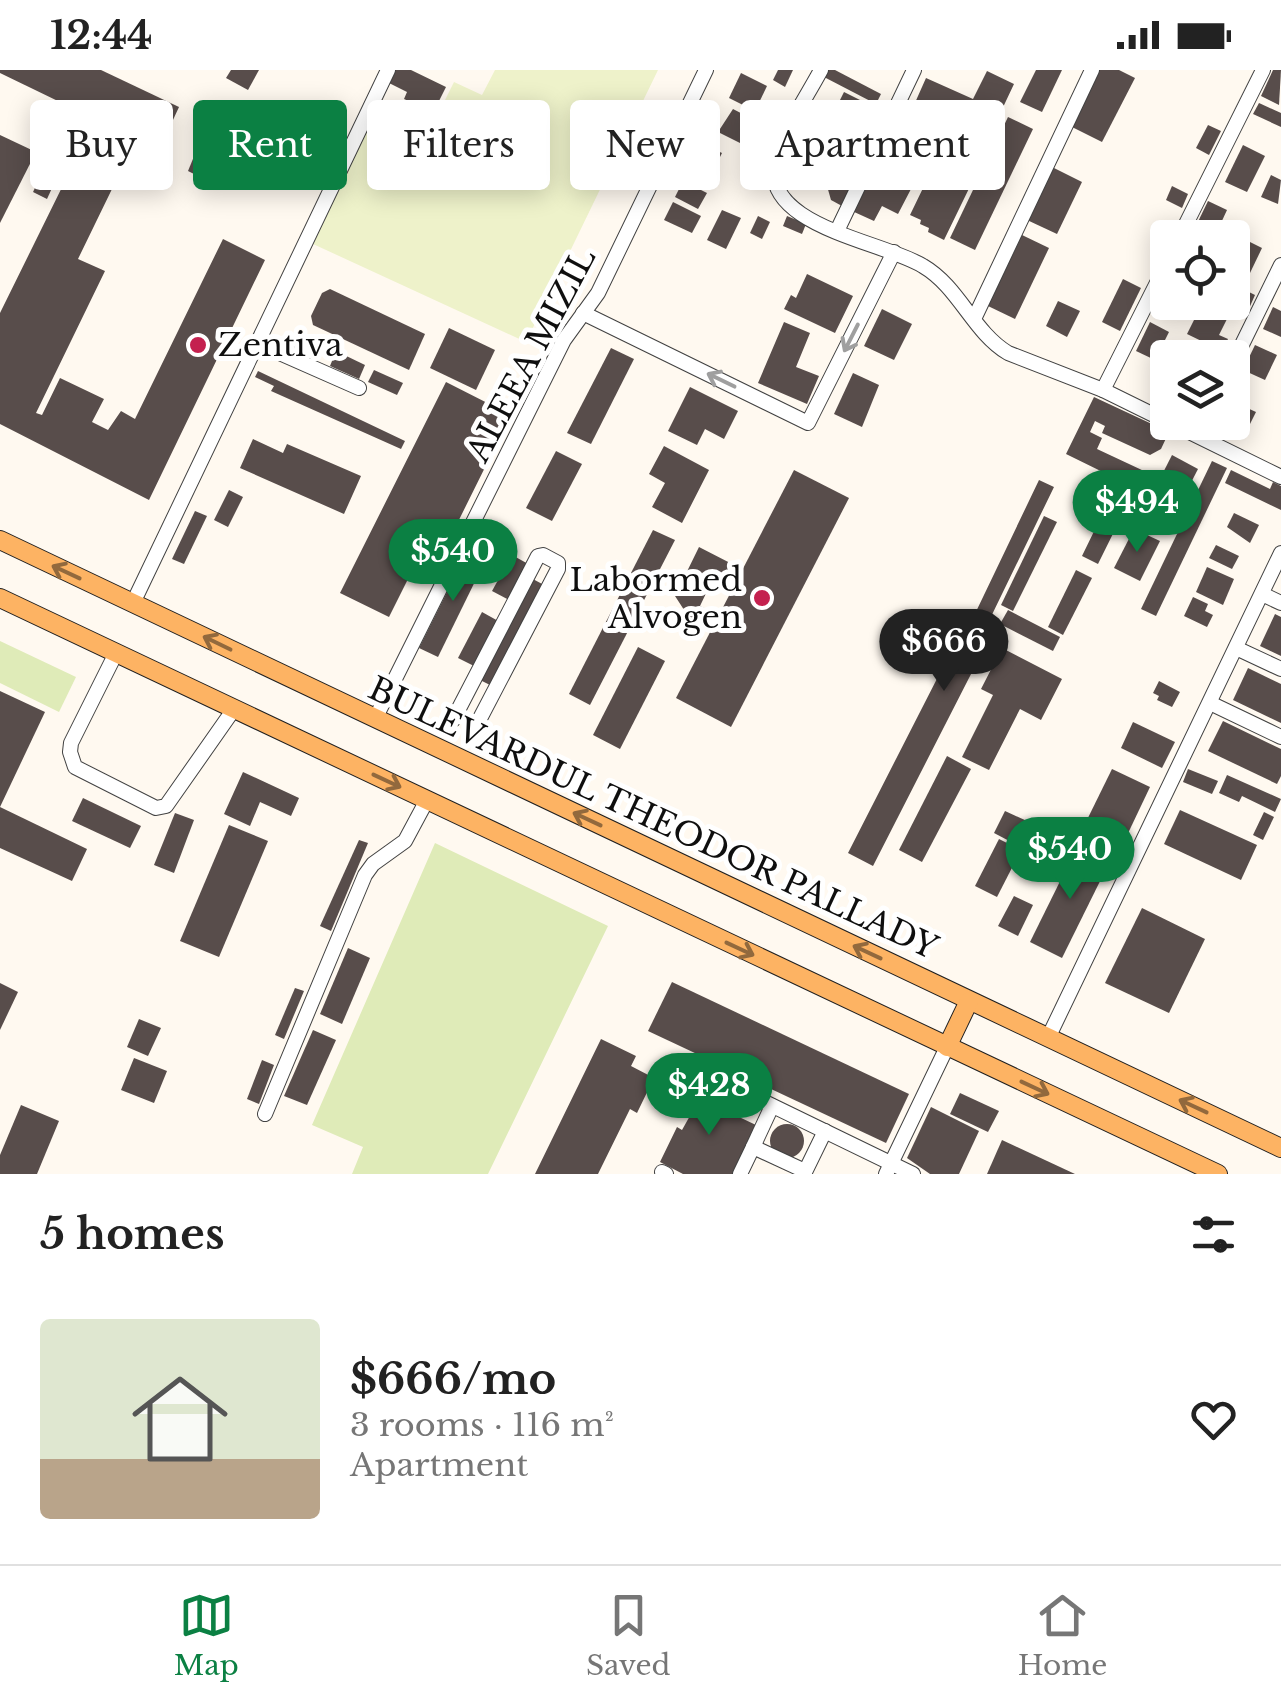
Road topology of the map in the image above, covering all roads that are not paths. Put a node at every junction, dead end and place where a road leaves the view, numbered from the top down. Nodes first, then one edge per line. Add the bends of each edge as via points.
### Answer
1 (388, 70) edge
2 (706, 70) edge
3 (820, 70) edge
4 (914, 70) edge
5 (1092, 70) edge
6 (1263, 70) edge
7 (1189, 220) edge
8 (837, 231) junction
9 (894, 252) junction
10 (1281, 265) edge
11 (1150, 297) edge
12 (582, 313) junction
13 (974, 319) junction
14 (1244, 340) edge
15 (258, 342) junction
16 (359, 388) dead end
17 (1103, 390) junction
18 (1150, 413) edge
19 (1218, 440) edge
20 (1281, 478) edge
21 (0, 540) edge
22 (1281, 553) edge
23 (1262, 594) junction
24 (0, 598) edge
25 (133, 603) junction
26 (1281, 603) edge
27 (1236, 648) junction
28 (116, 653) junction
29 (1281, 670) edge
30 (1210, 702) junction
31 (234, 708) junction
32 (375, 719) junction
33 (453, 720) dead end
34 (474, 730) dead end
35 (1281, 737) edge
36 (427, 800) junction
37 (969, 1001) junction
38 (1048, 1038) junction
39 (946, 1047) junction
40 (707, 1074) dead end
41 (772, 1106) junction
42 (266, 1114) dead end
43 (824, 1131) junction
44 (753, 1147) junction
45 (1281, 1148) edge
46 (888, 1168) edge
47 (805, 1173) edge
48 (740, 1174) edge
49 (914, 1174) edge
50 (1218, 1174) edge

1 - 15 street
2 - 12 street, ALEEA MIZIL via 598,293
3 - 8 street via 783,141 774,176 788,206
4 - 8 street
5 - 13 street
6 - 7 street
8 - 9 street
9 -> 12 street via 808,423
9 - 13 street via 939,278
10 - 14 street
11 - 17 street
12 - 32 street, ALEEA MIZIL
13 - 17 street via 1008,353 1081,389
15 - 16 street
15 - 25 street
17 - 18 street
19 - 20 street
25 -> 21 main road, BULEVARDUL THEODOR PALLADY
22 - 23 street
23 - 26 street
23 - 27 street
24 - 28 main road
32 -> 25 main road, BULEVARDUL THEODOR PALLADY
27 - 29 street
27 - 30 street
28 - 31 main road
28 - 31 street via 70,752 82,772 156,808 166,806
30 - 35 street
30 - 38 street
31 -> 36 main road
37 -> 32 main road, BULEVARDUL THEODOR PALLADY
33 - 34 street via 543,555 558,569
36 -> 39 main road
36 - 42 street via 405,841 368,869
37 - 38 main road, BULEVARDUL THEODOR PALLADY
37 - 39 main road
45 -> 38 main road, BULEVARDUL THEODOR PALLADY
39 - 46 street
39 -> 50 main road
40 - 41 street
41 - 43 street
41 - 44 street
43 - 46 street
43 - 47 street
44 - 47 street
44 - 48 street
46 - 49 street

